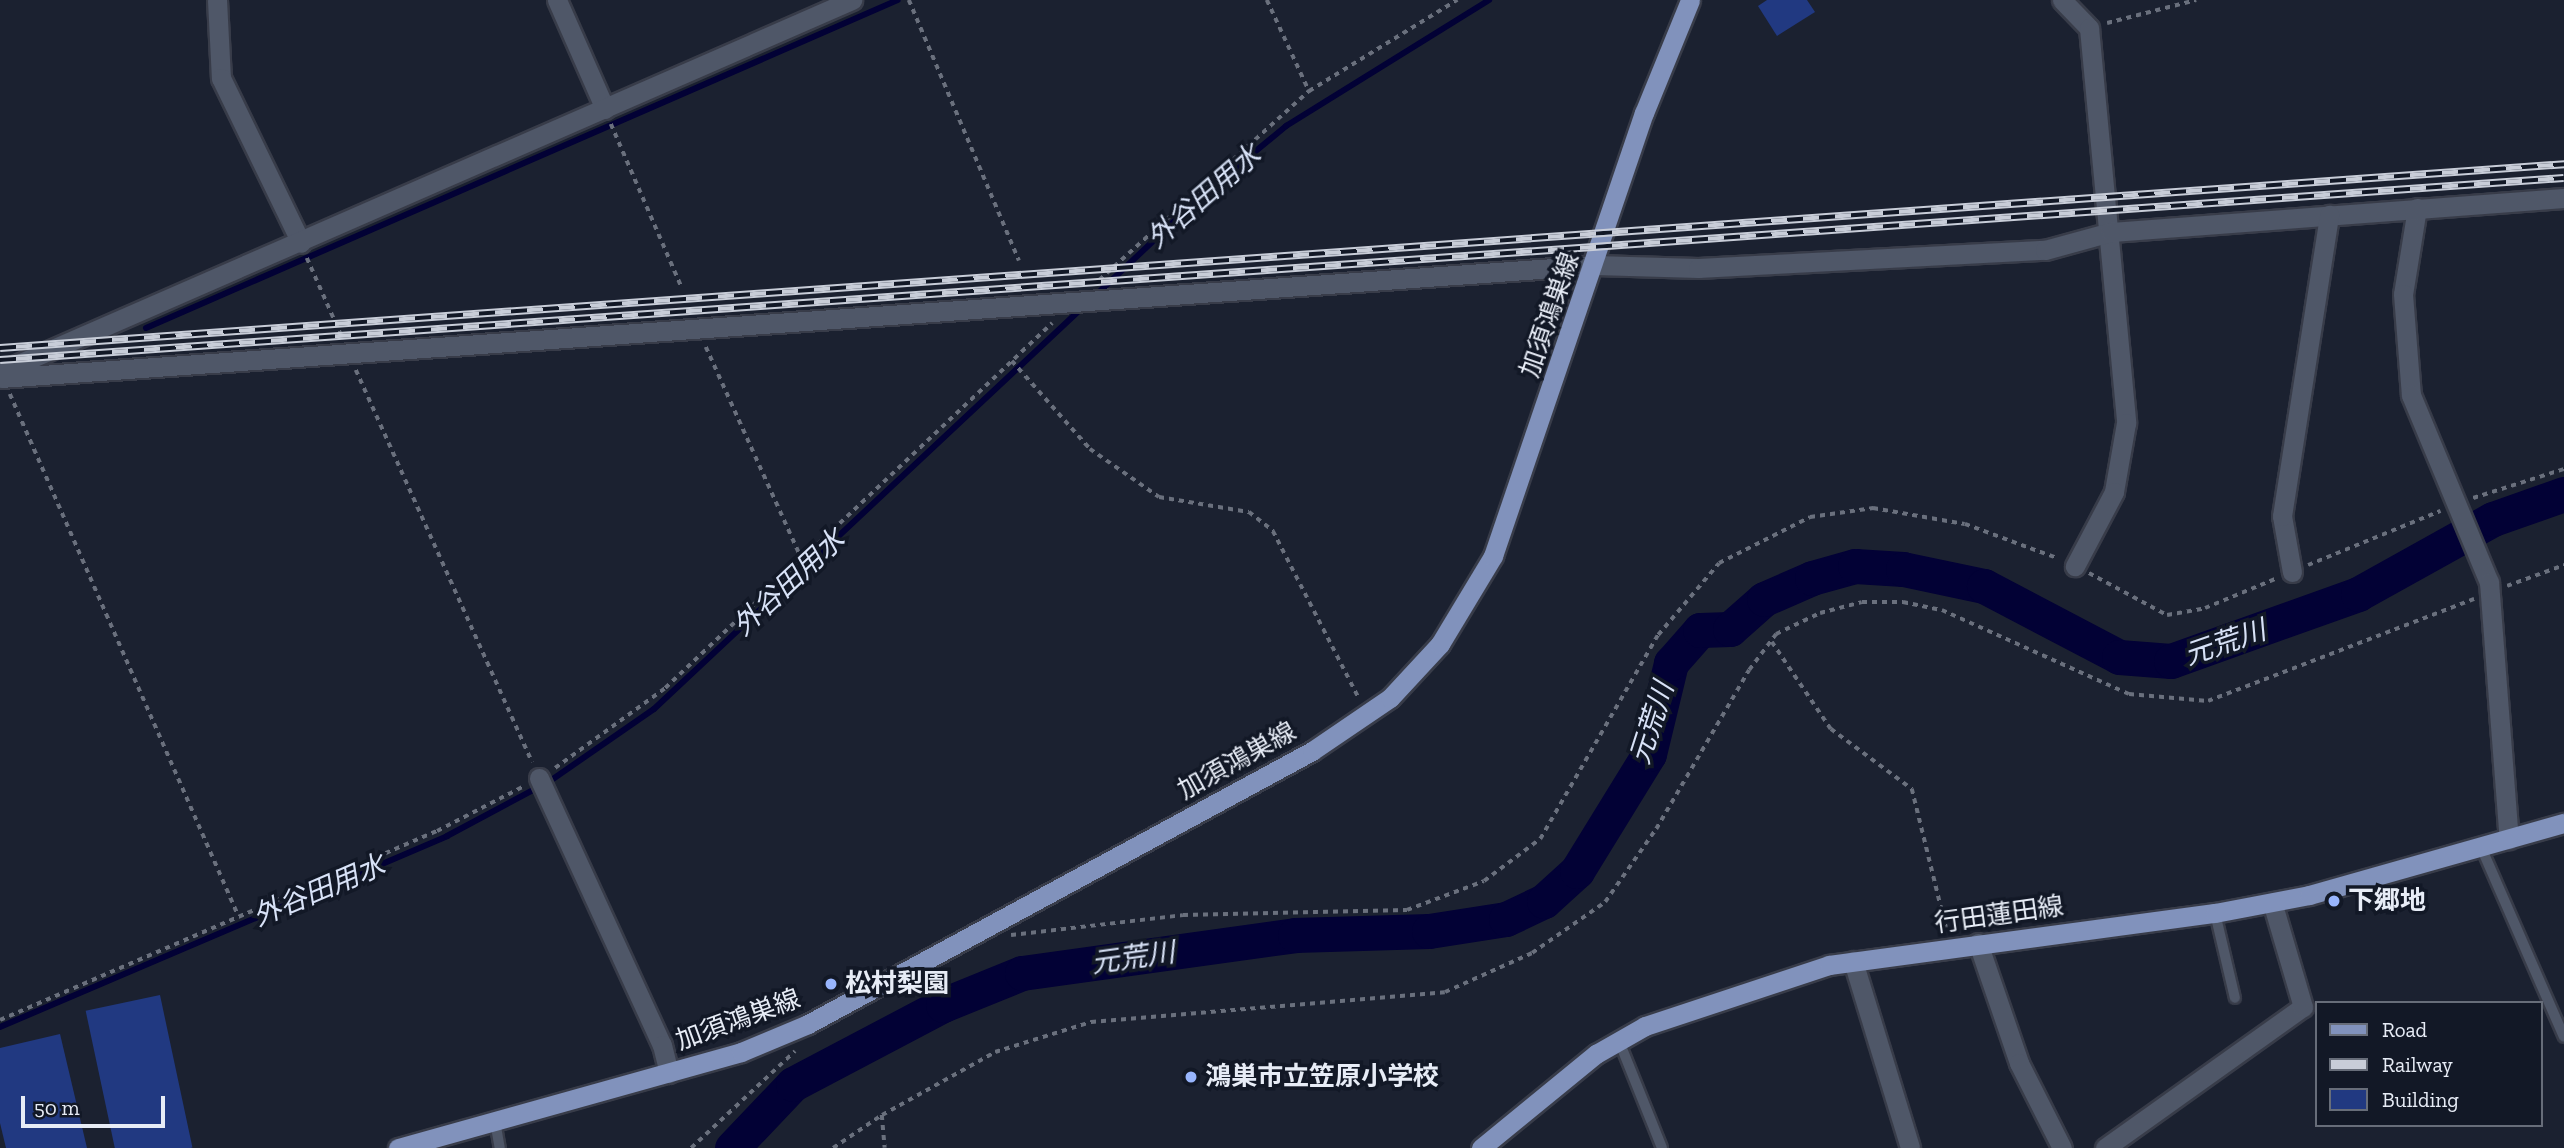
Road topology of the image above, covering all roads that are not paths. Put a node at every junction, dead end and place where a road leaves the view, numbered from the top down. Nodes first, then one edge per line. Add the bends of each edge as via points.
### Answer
1 (217, 0) edge
2 (556, 0) edge
3 (852, 0) edge
4 (1690, 0) edge
5 (2062, 0) edge
6 (605, 109) junction
7 (2564, 198) edge
8 (2417, 208) junction
9 (2329, 215) junction
10 (2111, 232) junction
11 (301, 243) junction
12 (1595, 265) junction
13 (1, 376) edge
14 (2075, 566) road end
15 (2292, 572) road end
16 (538, 778) road end
17 (2564, 823) edge
18 (2509, 839) junction
19 (2481, 847) junction
20 (2272, 902) junction
21 (2215, 913) junction
22 (1979, 943) junction
23 (1853, 961) junction
24 (2235, 998) dead end
25 (2564, 1037) edge
26 (1619, 1041) junction
27 (669, 1073) junction
28 (495, 1121) junction
29 (398, 1148) edge
30 (500, 1148) edge
31 (1481, 1148) edge
32 (1662, 1148) edge
33 (1910, 1148) edge
34 (2062, 1148) edge
35 (2105, 1148) edge

1 - 11 street via 221,78
2 - 6 street
3 - 6 street
4 - 12 main road, 加須鴻巣線 via 1644,113
5 - 10 street via 2089,28
6 - 11 street
7 - 8 street
8 - 9 street
8 - 18 street via 2403,294 2411,395 2489,587
9 - 10 street
9 - 15 street via 2282,516
10 - 12 street via 2045,250 1698,268
10 - 14 street via 2126,423 2114,492
11 - 13 street
12 - 13 street via 699,332
12 - 27 main road, 加須鴻巣線 via 1510,516 1480,585 1433,652 1370,714 1312,751 808,1024
16 - 27 street via 662,1045
17 - 18 main road, 行田蓮田線
18 - 19 main road, 行田蓮田線
19 - 20 main road, 行田蓮田線
19 - 25 lane
20 - 21 main road, 行田蓮田線
20 - 35 street via 2304,1007
21 - 22 main road, 行田蓮田線
21 - 24 lane
22 - 23 main road, 行田蓮田線
22 - 34 street via 2019,1063
23 - 26 main road, 行田蓮田線 via 1724,998
23 - 33 street
26 - 31 main road, 行田蓮田線
26 - 32 lane
27 - 28 main road, 加須鴻巣線
28 - 29 main road, 加須鴻巣線
28 - 30 lane

